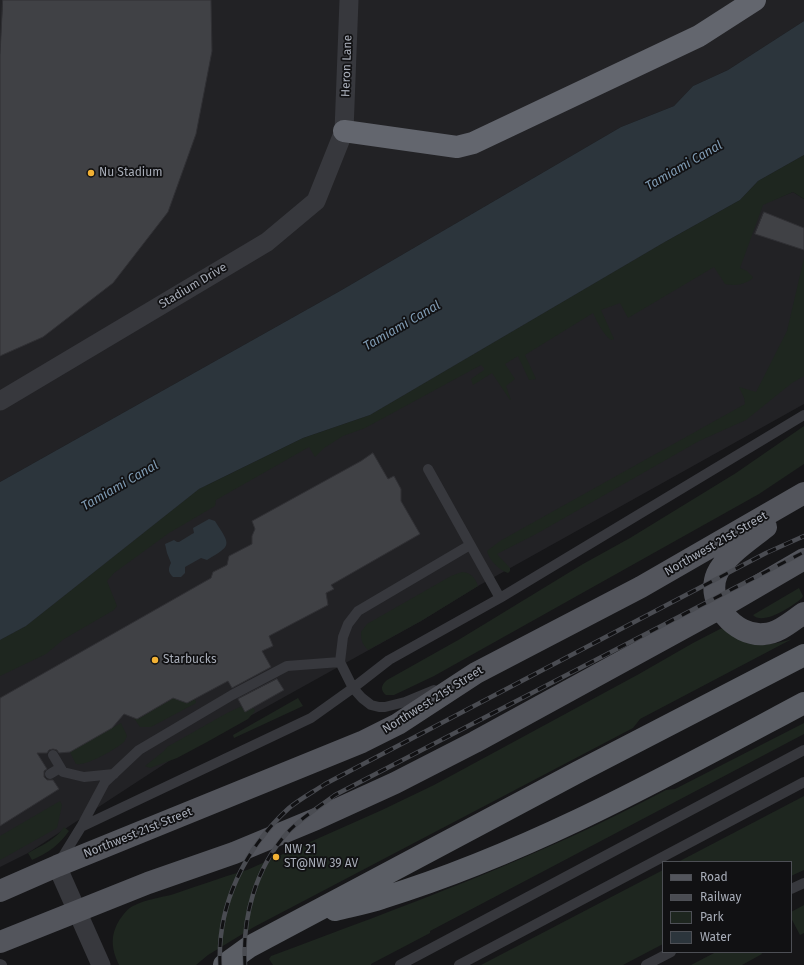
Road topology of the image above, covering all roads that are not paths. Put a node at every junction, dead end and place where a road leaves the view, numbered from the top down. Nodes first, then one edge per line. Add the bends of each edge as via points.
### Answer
1 (349, 0) edge
2 (755, 0) edge
3 (344, 132) junction
4 (0, 401) edge
5 (804, 415) edge
6 (428, 469) dead end
7 (804, 494) edge
8 (804, 497) edge
9 (470, 545) junction
10 (804, 559) edge
11 (500, 598) junction
12 (720, 608) junction
13 (804, 612) edge
14 (804, 655) edge
15 (340, 662) junction
16 (476, 673) junction
17 (353, 688) junction
18 (804, 703) edge
19 (804, 750) edge
20 (53, 755) dead end
21 (60, 768) junction
22 (50, 774) dead end
23 (114, 774) junction
24 (804, 782) edge
25 (81, 827) junction
26 (58, 866) junction
27 (804, 883) edge
28 (792, 889) edge
29 (0, 891) edge
30 (77, 911) junction
31 (307, 916) junction
32 (0, 942) edge
33 (669, 953) edge
34 (101, 965) edge
35 (224, 965) edge
36 (400, 965) edge
37 (459, 965) edge
38 (646, 965) edge

1 - 3 street, Heron Lane
2 - 3 highway via 699,36 473,143 457,147
3 - 4 street, Stadium Drive via 316,201 267,242
5 - 11 lane
6 - 9 lane
7 - 16 main road, Northwest 21st Street via 642,587
8 - 12 main road via 738,550 720,568 714,582
9 - 11 lane
9 - 15 lane via 358,611 348,624 343,637
10 - 12 main road
11 - 17 lane via 389,660
12 - 13 main road via 740,629 756,634 778,630
12 - 30 main road via 395,783 234,853
14 - 31 highway
15 - 17 lane
15 - 23 lane via 287,666 139,750
16 - 17 lane via 405,702 385,707 366,702
16 - 26 main road, Northwest 21st Street via 398,724 362,742
17 - 25 lane via 311,718
18 - 31 highway via 613,804 521,846 381,899
19 - 36 lane
20 - 21 lane
21 - 22 lane
21 - 23 lane via 63,772 84,777
23 - 25 lane via 105,782
24 - 37 lane
25 - 26 lane
26 - 29 main road, Northwest 21st Street
26 - 30 street
27 - 28 lane
30 - 32 main road
30 - 34 street
31 - 35 highway via 249,947
33 - 38 lane

